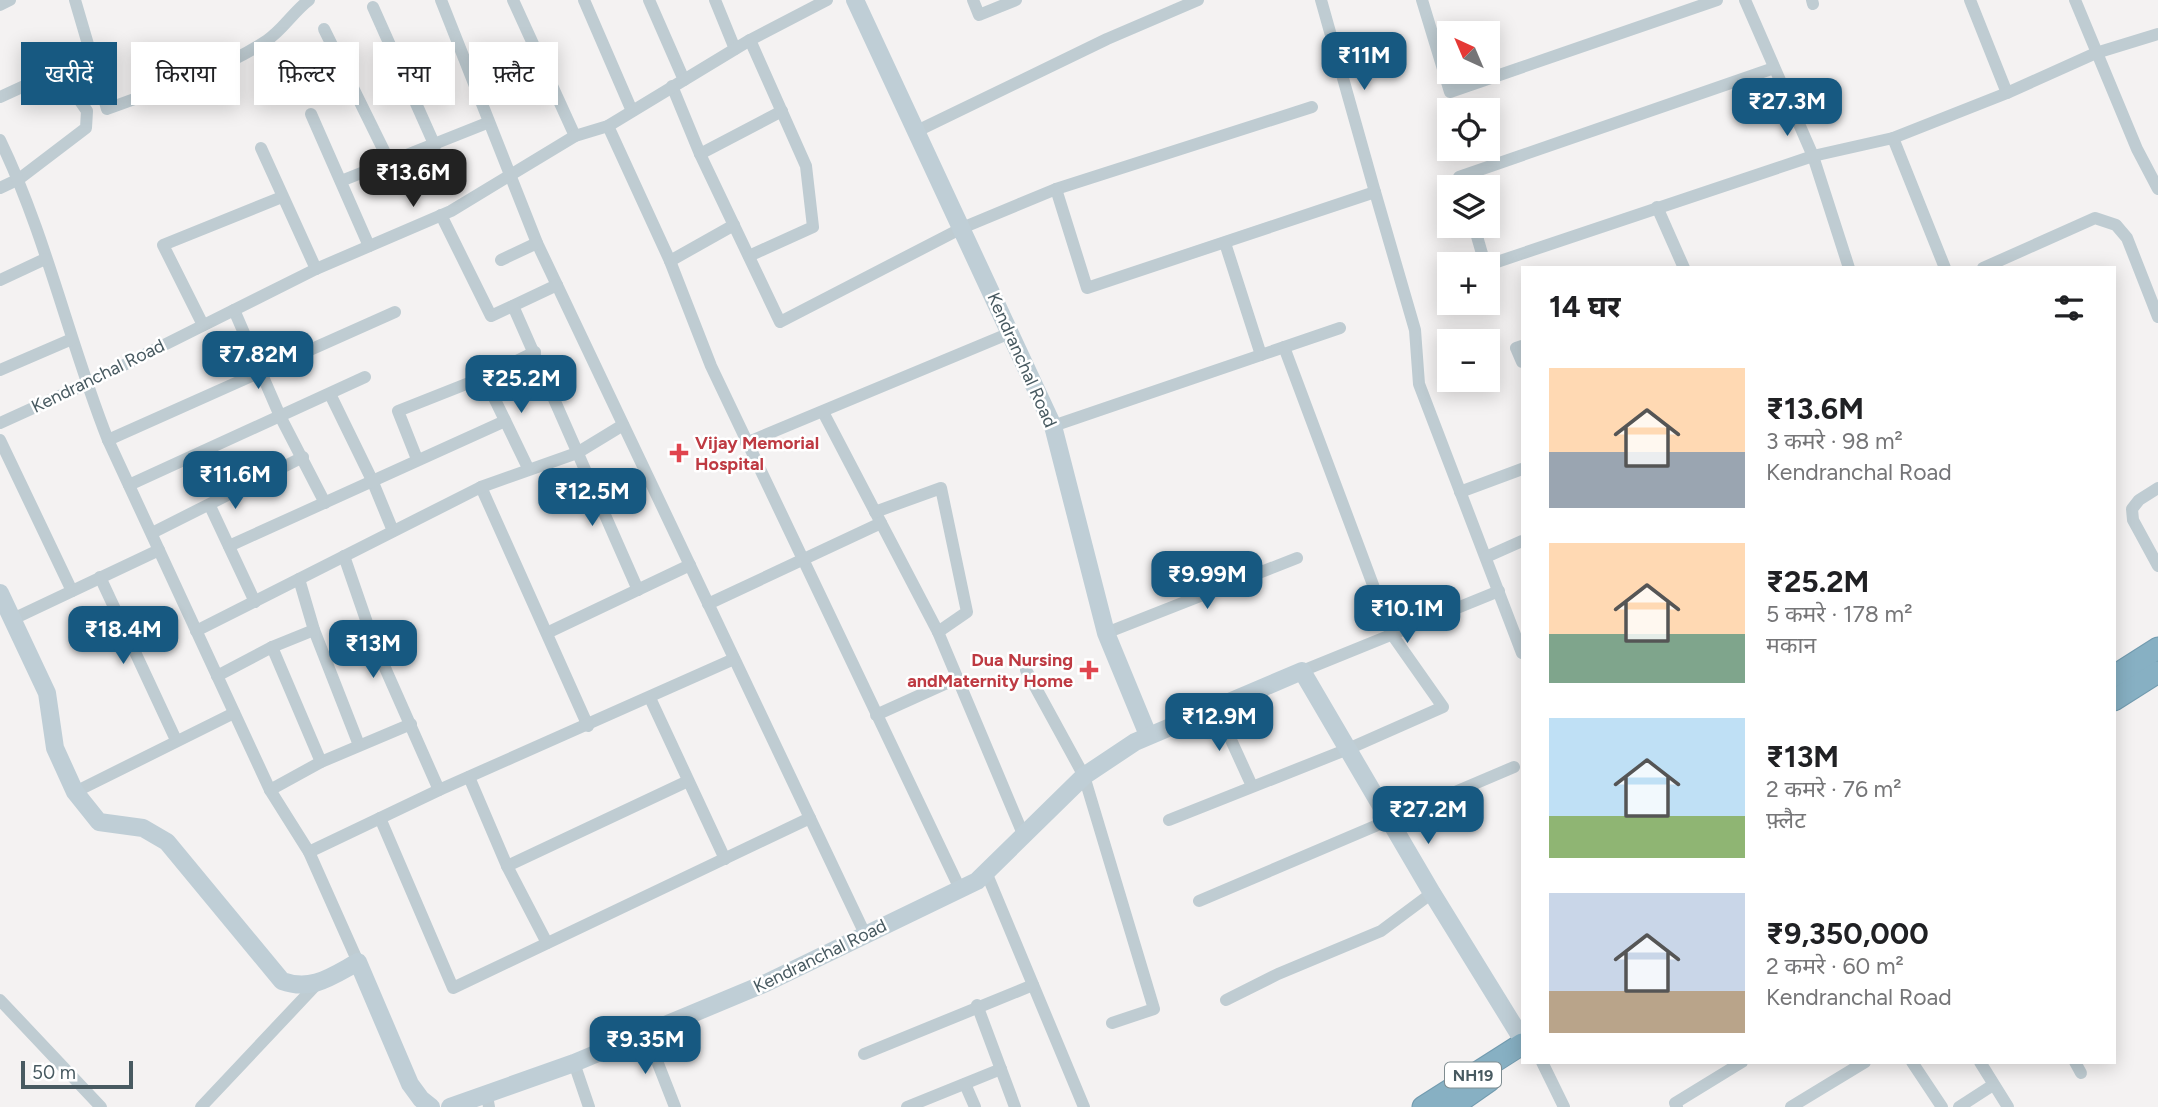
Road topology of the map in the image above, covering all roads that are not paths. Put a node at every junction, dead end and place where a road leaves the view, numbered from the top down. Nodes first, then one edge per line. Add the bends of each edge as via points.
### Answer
1 (10, 0) edge
2 (75, 0) edge
3 (309, 0) edge
4 (441, 0) edge
5 (513, 0) edge
6 (584, 0) edge
7 (649, 0) edge
8 (715, 0) edge
9 (827, 0) edge
10 (855, 0) edge
11 (973, 0) edge
12 (1016, 0) edge
13 (1198, 0) edge
14 (1321, 0) edge
15 (1422, 0) edge
16 (1717, 0) edge
17 (1745, 0) edge
18 (1970, 0) edge
19 (2075, 0) edge
20 (0, 5) edge
21 (373, 7) dead end
22 (324, 29) dead end
23 (2158, 34) edge
24 (750, 40) junction
25 (735, 49) junction
26 (2096, 53) junction
27 (1774, 68) junction
28 (684, 79) junction
29 (672, 86) junction
30 (2007, 93) junction
31 (0, 97) edge
32 (1312, 107) dead end
33 (632, 111) junction
34 (782, 111) junction
35 (311, 114) dead end
36 (487, 123) junction
37 (608, 126) junction
38 (917, 131) junction
39 (575, 136) junction
40 (1893, 138) junction
41 (0, 140) edge
42 (435, 146) junction
43 (261, 148) dead end
44 (700, 154) junction
45 (1812, 156) junction
46 (389, 161) junction
47 (1466, 175) edge
48 (510, 176) junction
49 (19, 179) junction
50 (341, 181) junction
51 (0, 188) edge
52 (1056, 189) junction
53 (2158, 189) edge
54 (1375, 192) junction
55 (282, 197) junction
56 (1657, 207) junction
57 (441, 215) junction
58 (734, 225) junction
59 (962, 228) junction
60 (537, 243) junction
61 (1225, 243) junction
62 (369, 246) junction
63 (749, 256) junction
64 (45, 259) junction
65 (501, 260) dead end
66 (1500, 260) edge
67 (670, 261) junction
68 (1683, 266) edge
69 (1848, 266) edge
70 (1944, 266) edge
71 (1987, 266) edge
72 (316, 269) junction
73 (2158, 277) edge
74 (0, 280) edge
75 (2144, 282) junction
76 (557, 285) junction
77 (513, 306) junction
78 (234, 310) junction
79 (395, 312) dead end
80 (2158, 317) edge
81 (202, 325) junction
82 (1340, 328) dead end
83 (1010, 333) junction
84 (72, 339) junction
85 (1521, 346) edge
86 (1284, 347) junction
87 (535, 352) junction
88 (1261, 355) junction
89 (1521, 360) edge
90 (0, 370) edge
91 (261, 371) junction
92 (365, 377) dead end
93 (484, 377) junction
94 (86, 384) junction
95 (330, 394) junction
96 (823, 412) junction
97 (280, 416) junction
98 (505, 421) junction
99 (0, 423) edge
100 (623, 425) junction
101 (1053, 426) junction
102 (0, 440) edge
103 (108, 440) junction
104 (746, 443) junction
105 (577, 453) junction
106 (303, 457) junction
107 (417, 459) junction
108 (528, 468) junction
109 (1521, 469) edge
110 (372, 480) junction
111 (129, 485) junction
112 (481, 487) junction
113 (2158, 488) edge
114 (1460, 492) junction
115 (325, 503) junction
116 (210, 506) junction
117 (878, 517) junction
118 (393, 531) junction
119 (152, 533) junction
120 (1521, 541) edge
121 (229, 546) junction
122 (159, 550) junction
123 (344, 556) junction
124 (1486, 557) junction
125 (1297, 558) dead end
126 (802, 560) junction
127 (690, 565) junction
128 (2158, 566) edge
129 (100, 577) junction
130 (299, 579) junction
131 (638, 590) junction
132 (72, 591) junction
133 (1499, 591) junction
134 (0, 593) edge
135 (255, 602) junction
136 (708, 604) junction
137 (13, 619) junction
138 (314, 630) junction
139 (196, 631) junction
140 (549, 632) junction
141 (938, 632) junction
142 (1106, 633) junction
143 (1391, 634) junction
144 (272, 647) junction
145 (2158, 648) edge
146 (1521, 650) edge
147 (734, 659) junction
148 (1026, 670) dead end
149 (1302, 671) junction
150 (2158, 672) edge
151 (2116, 674) edge
152 (217, 676) junction
153 (958, 678) junction
154 (650, 698) junction
155 (2116, 699) edge
156 (1216, 707) junction
157 (234, 713) junction
158 (876, 715) junction
159 (411, 723) junction
160 (589, 726) junction
161 (1148, 735) junction
162 (176, 740) junction
163 (359, 745) junction
164 (1348, 749) junction
165 (321, 762) junction
166 (1514, 767) dead end
167 (1084, 776) junction
168 (469, 777) junction
169 (688, 782) junction
170 (1252, 786) junction
171 (270, 790) junction
172 (439, 790) junction
173 (75, 792) junction
174 (380, 818) junction
175 (810, 818) junction
176 (1391, 819) junction
177 (1169, 820) dead end
178 (1023, 834) junction
179 (309, 852) junction
180 (725, 859) junction
181 (507, 866) junction
182 (986, 872) junction
183 (960, 889) junction
184 (1432, 893) junction
185 (1199, 901) dead end
186 (864, 934) junction
187 (547, 943) junction
188 (358, 962) junction
189 (316, 985) junction
190 (1033, 985) junction
191 (0, 1000) edge
192 (1226, 1000) dead end
193 (977, 1005) junction
194 (1112, 1023) dead end
195 (646, 1033) junction
196 (1521, 1040) edge
197 (1521, 1043) edge
198 (864, 1054) dead end
199 (1521, 1059) edge
200 (574, 1063) junction
201 (1543, 1064) edge
202 (1739, 1064) edge
203 (1862, 1064) edge
204 (1913, 1064) edge
205 (1981, 1064) edge
206 (1001, 1069) junction
207 (965, 1084) junction
208 (1993, 1085) junction
209 (488, 1102) edge
210 (915, 1106) edge
211 (101, 1107) edge
212 (201, 1107) edge
213 (431, 1107) edge
214 (450, 1107) edge
215 (589, 1107) edge
216 (675, 1107) edge
217 (975, 1107) edge
218 (1015, 1107) edge
219 (1084, 1107) edge
220 (1423, 1107) edge
221 (1452, 1107) edge
222 (1564, 1107) edge
223 (1677, 1107) edge
224 (1791, 1107) edge
225 (1942, 1107) edge
226 (1959, 1107) edge
227 (2008, 1107) edge

1 - 20 street
2 - 3 street via 107,109 196,76 268,40
4 - 36 street
5 - 39 street
6 - 33 street
7 - 28 street
8 - 25 street
9 - 24 street, Kendranchal Road
10 - 38 street, Kendranchal Road
11 - 12 street via 979,15
13 - 38 street
14 - 54 street
15 - 16 street via 1450,92
17 - 27 street
18 - 30 street
19 - 26 street
21 - 42 street
22 - 46 street
23 - 26 street
24 - 25 street, Kendranchal Road
24 - 34 street
25 - 28 street, Kendranchal Road
26 - 30 street
26 - 53 street
27 - 45 street
27 - 47 street
28 - 29 street, Kendranchal Road
29 - 33 street, Kendranchal Road
29 - 44 street
30 - 40 street
31 - 49 street via 59,70 87,110 86,128
32 - 52 street
33 - 37 street, Kendranchal Road
34 - 44 street
34 - 63 street via 806,166 813,227
35 - 50 street
36 - 42 street
36 - 48 street
37 - 39 street, Kendranchal Road
37 - 67 street
38 - 59 street, Kendranchal Road
39 - 48 street, Kendranchal Road
40 - 45 street
40 - 70 street
41 - 49 street
42 - 46 street
43 - 55 street
44 - 58 street
45 - 56 street
45 - 69 street
46 - 50 street
48 - 57 street, Kendranchal Road
48 - 60 street
49 - 51 street
49 - 64 street
50 - 62 street
52 - 59 street
52 - 61 street via 1087,288
54 - 61 street
54 - 114 street via 1415,330 1419,384
55 - 72 street
55 - 81 street via 163,245
56 - 66 street
56 - 68 street
57 - 62 street, Kendranchal Road
57 - 77 street via 491,316
58 - 63 street
58 - 67 street
59 - 63 street via 780,322
59 - 83 street, Kendranchal Road
60 - 65 street
60 - 76 street
61 - 88 street
62 - 72 street, Kendranchal Road
64 - 74 street
64 - 84 street
67 - 104 street via 710,366
71 - 75 street via 2095,218 2122,231
72 - 78 street, Kendranchal Road
73 - 75 street
75 - 80 street
76 - 77 street
76 - 100 street
77 - 87 street
78 - 81 street, Kendranchal Road
78 - 91 street
79 - 91 street
81 - 94 street, Kendranchal Road
82 - 86 street
83 - 96 street
83 - 101 street, Kendranchal Road
84 - 90 street
84 - 94 street
85 - 89 street via 1516,348
86 - 88 street
86 - 143 street
87 - 93 street
87 - 105 street
88 - 101 street
91 - 97 street
91 - 103 street
92 - 95 street
93 - 98 street
93 - 107 street via 398,411
94 - 99 street, Kendranchal Road
94 - 103 street
95 - 97 street
95 - 110 street
96 - 104 street
96 - 117 street
97 - 106 street
97 - 111 street
98 - 107 street
98 - 108 street
100 - 105 street
100 - 127 street
101 - 142 street, Kendranchal Road
102 - 132 street
103 - 111 street
104 - 126 street
105 - 108 street
105 - 131 street
106 - 115 street
106 - 116 street
107 - 110 street
108 - 112 street
109 - 114 street
110 - 115 street
110 - 118 street
111 - 119 street
112 - 118 street
112 - 140 street
113 - 128 street via 2132,509 2133,520
114 - 124 street
115 - 121 street
116 - 119 street
116 - 121 street
117 - 126 street
117 - 141 street
117 - 141 street via 941,488 967,612
118 - 123 street
119 - 122 street
120 - 124 street
121 - 135 street
122 - 129 street
122 - 139 street
123 - 130 street
123 - 159 street via 374,643
124 - 133 street
125 - 142 street
126 - 136 street
126 - 158 street
127 - 131 street
127 - 136 street
129 - 132 street
129 - 162 street
130 - 135 street
130 - 138 street
131 - 140 street
132 - 137 street
133 - 143 street, Kendranchal Road
133 - 146 street
134 - 137 street
135 - 139 street
136 - 147 street
137 - 173 street via 47,693 55,748
138 - 144 street
138 - 163 street
139 - 152 street
140 - 160 street
141 - 153 street
142 - 161 street, Kendranchal Road
143 - 149 street, Kendranchal Road
143 - 164 street via 1443,707
144 - 152 street
144 - 165 street
145 - 151 highway
147 - 154 street
147 - 175 street
148 - 167 street
149 - 156 street, Kendranchal Road
149 - 164 street
150 - 155 highway
152 - 157 street
153 - 158 street
153 - 178 street
154 - 160 street
154 - 169 street
156 - 161 street, Kendranchal Road
156 - 170 street
157 - 162 street
157 - 171 street
158 - 183 street
159 - 163 street
159 - 172 street
160 - 168 street
161 - 167 street, Kendranchal Road
162 - 173 street
163 - 165 street
164 - 170 street
164 - 176 street
165 - 171 street
166 - 176 street
167 - 178 street, Kendranchal Road
167 - 194 street via 1154,1009
168 - 172 street
168 - 181 street
169 - 180 street
169 - 181 street
170 - 177 street
171 - 179 street
172 - 174 street
173 - 189 street via 99,822 143,828 167,842 282,981
174 - 179 street
174 - 187 street via 453,988
175 - 180 street
175 - 186 street
176 - 184 street
176 - 185 street
178 - 182 street, Kendranchal Road
179 - 188 street
180 - 187 street
181 - 187 street
182 - 183 street, Kendranchal Road
182 - 190 street
183 - 186 street, Kendranchal Road
184 - 192 street via 1381,930
184 - 196 street
186 - 195 street, Kendranchal Road via 774,979
188 - 189 street
188 - 213 street via 410,1084
189 - 212 street
190 - 193 street
190 - 219 street
191 - 211 street
193 - 198 street
193 - 206 street
195 - 200 street, Kendranchal Road
195 - 216 street
197 - 220 highway, NH19
199 - 221 highway, NH19
200 - 209 street, Kendranchal Road
200 - 215 street
201 - 222 street
202 - 223 street via 1675,1103
203 - 224 street
204 - 225 street
205 - 208 street
206 - 207 street
206 - 218 street
207 - 210 street
207 - 217 street
208 - 226 street
208 - 227 street
209 - 214 street, Kendranchal Road

